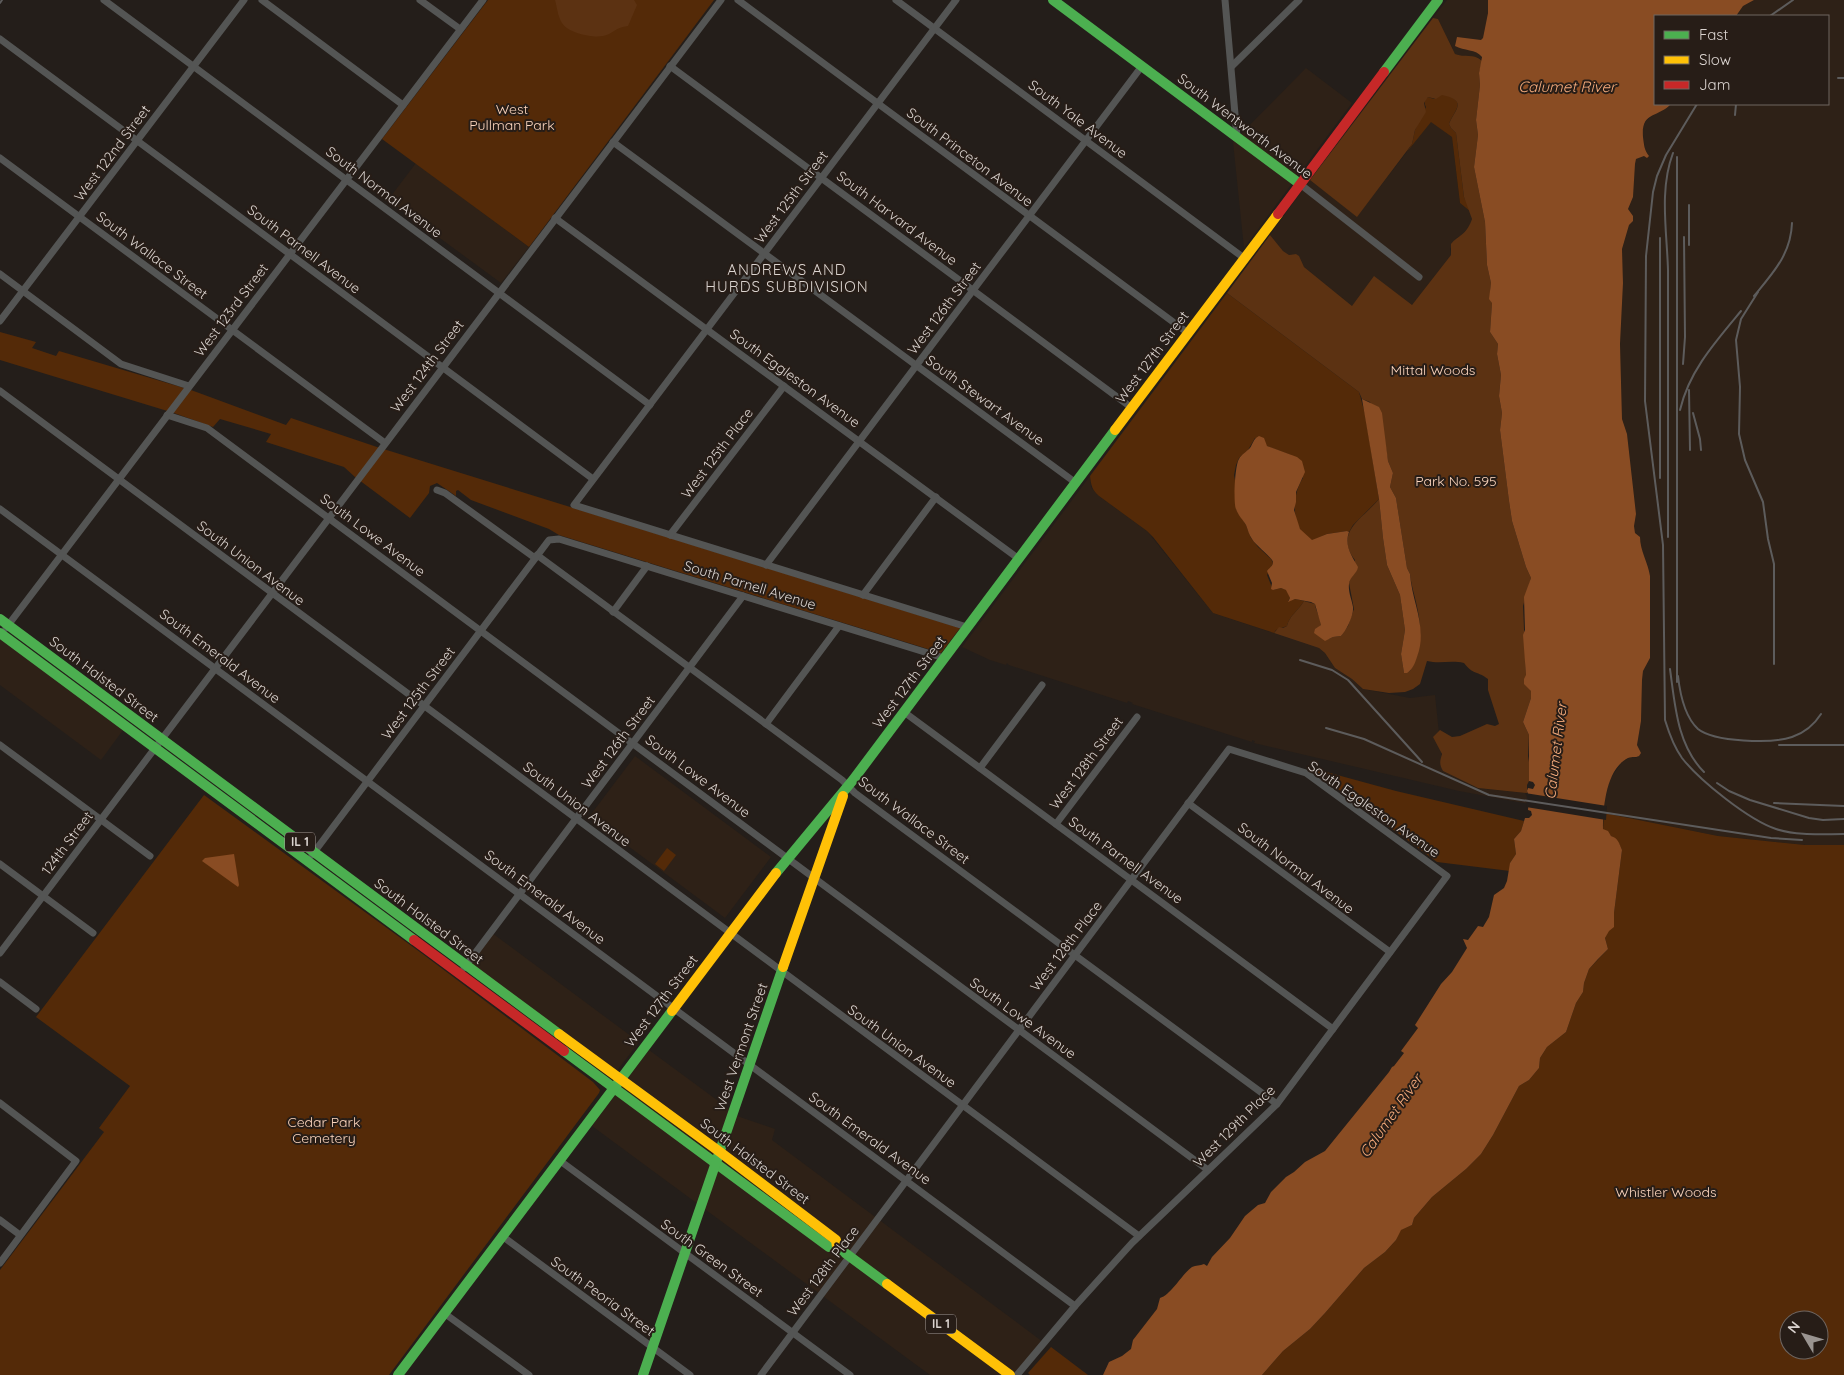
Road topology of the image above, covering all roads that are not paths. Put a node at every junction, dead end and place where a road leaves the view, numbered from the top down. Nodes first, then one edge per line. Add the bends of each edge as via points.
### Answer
1 (104, 0) edge
2 (244, 0) edge
3 (262, 0) edge
4 (420, 0) edge
5 (482, 0) edge
6 (721, 0) edge
7 (738, 0) edge
8 (896, 0) edge
9 (956, 0) edge
10 (1052, 0) edge
11 (1225, 0) edge
12 (1299, 0) edge
13 (1438, 0) edge
14 (935, 28) junction
15 (460, 30) junction
16 (0, 39) edge
17 (670, 66) junction
18 (1142, 66) junction
19 (1232, 66) junction
20 (193, 67) junction
21 (878, 104) junction
22 (403, 105) junction
23 (1237, 137) junction
24 (1086, 140) junction
25 (137, 141) junction
26 (613, 142) junction
27 (0, 158) edge
28 (821, 178) junction
29 (346, 179) junction
30 (1300, 184) junction
31 (1029, 216) junction
32 (79, 217) junction
33 (555, 218) junction
34 (290, 254) junction
35 (764, 254) junction
36 (1244, 258) junction
37 (0, 274) edge
38 (1419, 277) dead end
39 (973, 290) junction
40 (23, 291) junction
41 (499, 293) junction
42 (0, 321) edge
43 (707, 329) junction
44 (232, 330) junction
45 (1188, 333) junction
46 (916, 365) junction
47 (442, 367) junction
48 (189, 386) junction
49 (784, 386) junction
50 (0, 391) edge
51 (650, 405) junction
52 (1132, 408) junction
53 (167, 416) junction
54 (859, 441) junction
55 (385, 442) junction
56 (593, 479) junction
57 (118, 480) junction
58 (1076, 482) junction
59 (437, 490) dead end
60 (936, 498) junction
61 (574, 505) joint
62 (0, 509) edge
63 (328, 518) junction
64 (670, 535) junction
65 (549, 540) joint
66 (62, 554) junction
67 (536, 557) junction
68 (1019, 559) junction
69 (766, 565) junction
70 (647, 566) junction
71 (271, 593) junction
72 (863, 595) junction
73 (743, 596) junction
74 (613, 612) junction
75 (839, 626) junction
76 (968, 627) junction
77 (2, 629) edge
78 (480, 631) junction
79 (944, 658) junction
80 (215, 668) junction
81 (690, 668) junction
82 (1042, 685) dead end
83 (424, 706) junction
84 (904, 712) junction
85 (1137, 717) dead end
86 (766, 724) junction
87 (161, 739) junction
88 (633, 743) junction
89 (0, 745) edge
90 (154, 748) junction
91 (1229, 749) joint
92 (980, 768) junction
93 (367, 781) junction
94 (848, 786) junction
95 (1188, 803) junction
96 (100, 819) junction
97 (576, 819) junction
98 (1056, 824) junction
99 (150, 856) dead end
100 (310, 857) junction
101 (787, 858) junction
102 (0, 864) edge
103 (1447, 876) joint
104 (813, 879) junction
105 (1131, 879) junction
106 (520, 894) junction
107 (42, 896) junction
108 (730, 933) junction
109 (93, 934) dead end
110 (1390, 952) junction
111 (0, 953) edge
112 (1074, 955) junction
113 (466, 966) junction
114 (781, 972) junction
115 (459, 975) junction
116 (0, 982) edge
117 (673, 1008) junction
118 (36, 1009) dead end
119 (1333, 1029) junction
120 (1018, 1030) junction
121 (750, 1065) junction
122 (617, 1083) junction
123 (0, 1103) edge
124 (1277, 1104) junction
125 (962, 1106) junction
126 (720, 1152) junction
127 (559, 1160) junction
128 (716, 1163) junction
129 (1208, 1170) junction
130 (906, 1181) junction
131 (0, 1220) edge
132 (20, 1235) junction
133 (502, 1236) junction
134 (1139, 1236) junction
135 (837, 1247) junction
136 (685, 1253) junction
137 (850, 1256) junction
138 (0, 1263) edge
139 (1075, 1306) junction
140 (444, 1313) junction
141 (793, 1332) junction
142 (653, 1348) junction
143 (398, 1375) edge
144 (529, 1375) edge
145 (643, 1375) edge
146 (690, 1375) edge
147 (761, 1375) edge
148 (850, 1375) edge
149 (1010, 1375) edge
150 (1017, 1375) edge

1 - 20 street, South Normal Avenue
2 - 20 street, West 122nd Street
3 - 22 street
4 - 15 street
5 - 15 street, West 123rd Street
6 - 17 street, West 124th Street
7 - 21 street, South Princeton Avenue
8 - 14 street, South Yale Avenue
9 - 14 street, West 125th Street
10 - 18 main road, South Wentworth Avenue
11 - 19 street
12 - 19 street
13 - 30 main road, West 127th Street
14 - 21 street, West 125th Street
14 - 24 street, South Yale Avenue
15 - 22 street, West 123rd Street
16 - 25 street, South Parnell Avenue
17 - 26 street, West 124th Street
17 - 28 street, South Harvard Avenue
18 - 23 main road, South Wentworth Avenue
18 - 24 street, West 126th Street
19 - 23 street
20 - 25 street, West 122nd Street
20 - 29 street, South Normal Avenue
21 - 28 street, West 125th Street
21 - 31 street, South Princeton Avenue
22 - 29 street, West 123rd Street
23 - 30 main road, South Wentworth Avenue
24 - 31 street, West 126th Street
24 - 36 street, South Yale Avenue
25 - 32 street, West 122nd Street
25 - 34 street, South Parnell Avenue
26 - 33 street, West 124th Street
26 - 35 street, South Stewart Avenue
27 - 32 street, South Wallace Street
28 - 35 street, West 125th Street
28 - 39 street, South Harvard Avenue
29 - 34 street, West 123rd Street
29 - 41 street, South Normal Avenue
30 - 36 main road, West 127th Street
30 - 38 street, South Wentworth Avenue
31 - 39 street, West 126th Street
31 - 45 street, South Princeton Avenue
32 - 40 street, West 122nd Street
32 - 44 street, South Wallace Street
33 - 41 street, West 124th Street
33 - 43 street, South Eggleston Avenue
34 - 44 street, West 123rd Street
34 - 47 street, South Parnell Avenue
35 - 43 street, West 125th Street
35 - 46 street, South Stewart Avenue
36 - 45 main road, West 127th Street
37 - 40 street
39 - 46 street, West 126th Street
39 - 52 street, South Harvard Avenue
40 - 42 street, West 122nd Street
40 - 48 street via 121,364
41 - 47 street, West 124th Street
41 - 51 street, South Normal Avenue
43 - 49 street, South Eggleston Avenue
43 - 51 street, West 125th Street
44 - 48 street, West 123rd Street
44 - 55 street, South Wallace Street
45 - 52 main road, West 127th Street
46 - 54 street, West 126th Street
46 - 58 street, South Stewart Avenue
47 - 55 street, West 124th Street
47 - 56 street, South Parnell Avenue
48 - 53 street, West 123rd Street
49 - 54 street, South Eggleston Avenue
49 - 64 street, West 125th Place
50 - 57 street, South Union Avenue
51 - 56 street, West 125th Street
52 - 58 main road, West 127th Street
53 - 57 street, West 123rd Street
53 - 63 street, South Lowe Avenue via 207,428
54 - 60 street, South Eggleston Avenue
54 - 69 street, West 126th Street
55 - 63 street, West 124th Street
56 - 61 street, West 125th Street
57 - 66 street, West 123rd Street
57 - 71 street, South Union Avenue
58 - 68 main road, West 127th Street
59 - 67 street, South Wallace Street
60 - 68 street, South Eggleston Avenue
60 - 72 street
61 - 64 street, South Parnell Avenue
62 - 66 street, South Emerald Avenue
63 - 71 street, West 124th Street
63 - 78 street, South Lowe Avenue
64 - 69 street, South Parnell Avenue
65 - 67 street, West 125th Street
65 - 70 street, South Parnell Avenue via 559,539
66 - 77 street, West 123rd Street
66 - 80 street, South Emerald Avenue
67 - 74 street, South Wallace Street
67 - 78 street, West 125th Street
68 - 76 main road, West 127th Street
69 - 72 street, South Parnell Avenue
70 - 73 street, South Parnell Avenue
70 - 74 street
71 - 80 street, West 124th Street
71 - 83 street, South Union Avenue
72 - 76 street, South Parnell Avenue
73 - 75 street, South Parnell Avenue
73 - 81 street, West 126th Street
74 - 81 street, South Wallace Street
75 - 79 street, South Parnell Avenue
75 - 86 street
76 - 79 main road, West 127th Street
77 - 87 main road, South Halsted Street / IL 1
77 - 90 main road, South Halsted Street / IL 1
78 - 83 street, West 125th Street
78 - 88 street, South Lowe Avenue
79 - 84 main road, West 127th Street
80 - 87 street, West 124th Street
80 - 93 street, South Emerald Avenue
81 - 86 street, South Wallace Street
81 - 88 street, West 126th Street
82 - 92 street
83 - 93 street, West 125th Street
83 - 97 street, South Union Avenue
84 - 92 street, South Parnell Avenue
84 - 94 main road, West 127th Street
85 - 98 street, West 128th Street
86 - 94 street, South Wallace Street
87 - 90 street, West 124th Street
87 - 100 main road, South Halsted Street / IL 1
88 - 97 street, West 126th Street
88 - 101 street, South Lowe Avenue
89 - 96 street
90 - 96 street, 124th Street
90 - 100 main road, South Halsted Street / IL 1
91 - 95 street, West 128th Place
91 - 103 street, South Eggleston Avenue via 1306,773
92 - 98 street, South Parnell Avenue
93 - 100 street, West 125th Street
93 - 106 street, South Emerald Avenue
94 - 101 main road, West 127th Street
94 - 104 main road, West Vermont Street
94 - 112 street, South Wallace Street
95 - 105 street, West 128th Place
95 - 110 street, South Normal Avenue
96 - 99 street
96 - 107 street, 124th Street
97 - 106 street, West 126th Street
97 - 108 street, South Union Avenue
98 - 105 street, South Parnell Avenue
100 - 113 main road, South Halsted Street / IL 1
100 - 115 main road, South Halsted Street / IL 1
101 - 104 street, South Lowe Avenue
101 - 108 main road, West 127th Street
102 - 107 street
103 - 110 street, West 129th Place
104 - 114 main road, West Vermont Street
104 - 120 street, South Lowe Avenue
105 - 112 street, West 128th Place
105 - 119 street, South Parnell Avenue
106 - 113 street, West 126th Street
106 - 117 street, South Emerald Avenue
107 - 109 street
107 - 111 street, 124th Street
108 - 114 street, South Union Avenue
108 - 117 main road, West 127th Street
110 - 119 street, West 129th Place
112 - 120 street, West 128th Place
112 - 124 street, South Wallace Street
113 - 115 street, West 126th Street
113 - 122 main road, South Halsted Street / IL 1
114 - 121 main road, West Vermont Street
114 - 125 street, South Union Avenue
115 - 122 main road, South Halsted Street / IL 1
116 - 118 street
117 - 121 street, South Emerald Avenue
117 - 122 main road, West 127th Street
119 - 124 street, West 129th Place
120 - 125 street, West 128th Place
120 - 129 street, South Lowe Avenue
121 - 126 main road, West Vermont Street
121 - 130 street, South Emerald Avenue
122 - 126 main road, South Halsted Street / IL 1
122 - 127 main road, West 127th Street
122 - 128 main road, South Halsted Street / IL 1
123 - 132 street via 76,1161
124 - 129 street, West 129th Place
125 - 130 street, West 128th Place
125 - 134 street, South Union Avenue
126 - 128 main road, West Vermont Street
126 - 135 main road, South Halsted Street / IL 1 via 836,1240
127 - 133 main road, West 127th Street
127 - 136 street, South Green Street
128 - 135 main road, South Halsted Street via 829,1247
128 - 136 main road, West Vermont Street
129 - 134 street, West 129th Place
130 - 137 street, West 128th Place
130 - 139 street, South Emerald Avenue
131 - 132 street
132 - 138 street
133 - 140 main road, West 127th Street
133 - 142 street, South Peoria Street
134 - 139 street, West 129th Place
135 - 137 main road, South Halsted Street / IL 1
136 - 141 street, South Green Street
136 - 142 main road, West Vermont Street
137 - 141 street, West 128th Place
137 - 149 main road, South Halsted Street / IL 1
139 - 150 street, West 129th Place
140 - 143 main road, West 127th Street
140 - 144 street
141 - 147 street, West 128th Place
141 - 148 street, South Green Street
142 - 145 main road, West Vermont Street
142 - 146 street, South Peoria Street

